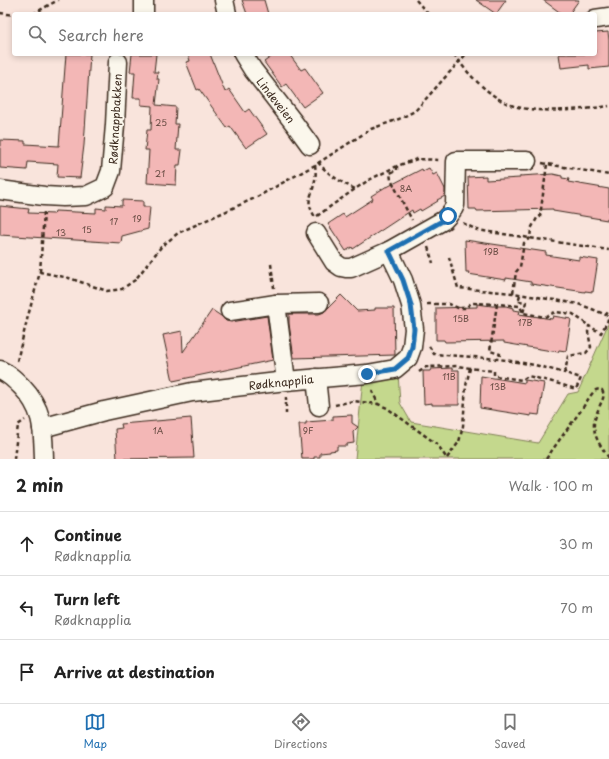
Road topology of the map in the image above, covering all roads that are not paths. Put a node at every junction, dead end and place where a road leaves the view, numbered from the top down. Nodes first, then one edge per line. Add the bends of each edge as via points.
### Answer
1 (144, 0) edge
2 (224, 0) edge
3 (144, 12) edge
4 (227, 12) edge
5 (609, 17) edge
6 (597, 19) edge
7 (244, 56) edge
8 (118, 62) dead end
9 (310, 145) dead end
10 (527, 161) road end
11 (0, 190) edge
12 (316, 225) road end
13 (389, 251) junction
14 (319, 303) dead end
15 (276, 304) junction
16 (230, 311) dead end
17 (5, 372) edge
18 (316, 378) junction
19 (286, 381) junction
20 (319, 406) road end
21 (41, 420) junction
22 (44, 459) edge

1 - 3 street
2 - 4 street
5 - 6 street
7 - 9 street, Lindeveien
8 - 11 street, Rødknappbakken via 111,171 105,187 86,196 63,197
10 - 13 street via 456,161 453,211 444,220
12 - 13 street via 331,259 341,267 358,266
13 - 18 street, Rødknapplia via 403,280 411,305 414,329 408,358 395,369
14 - 15 street
15 - 16 street
15 - 19 street
17 - 21 street via 28,394
18 - 19 street, Rødknapplia
18 - 20 street
19 - 21 street, Rødknapplia via 192,392 104,411
21 - 22 street

